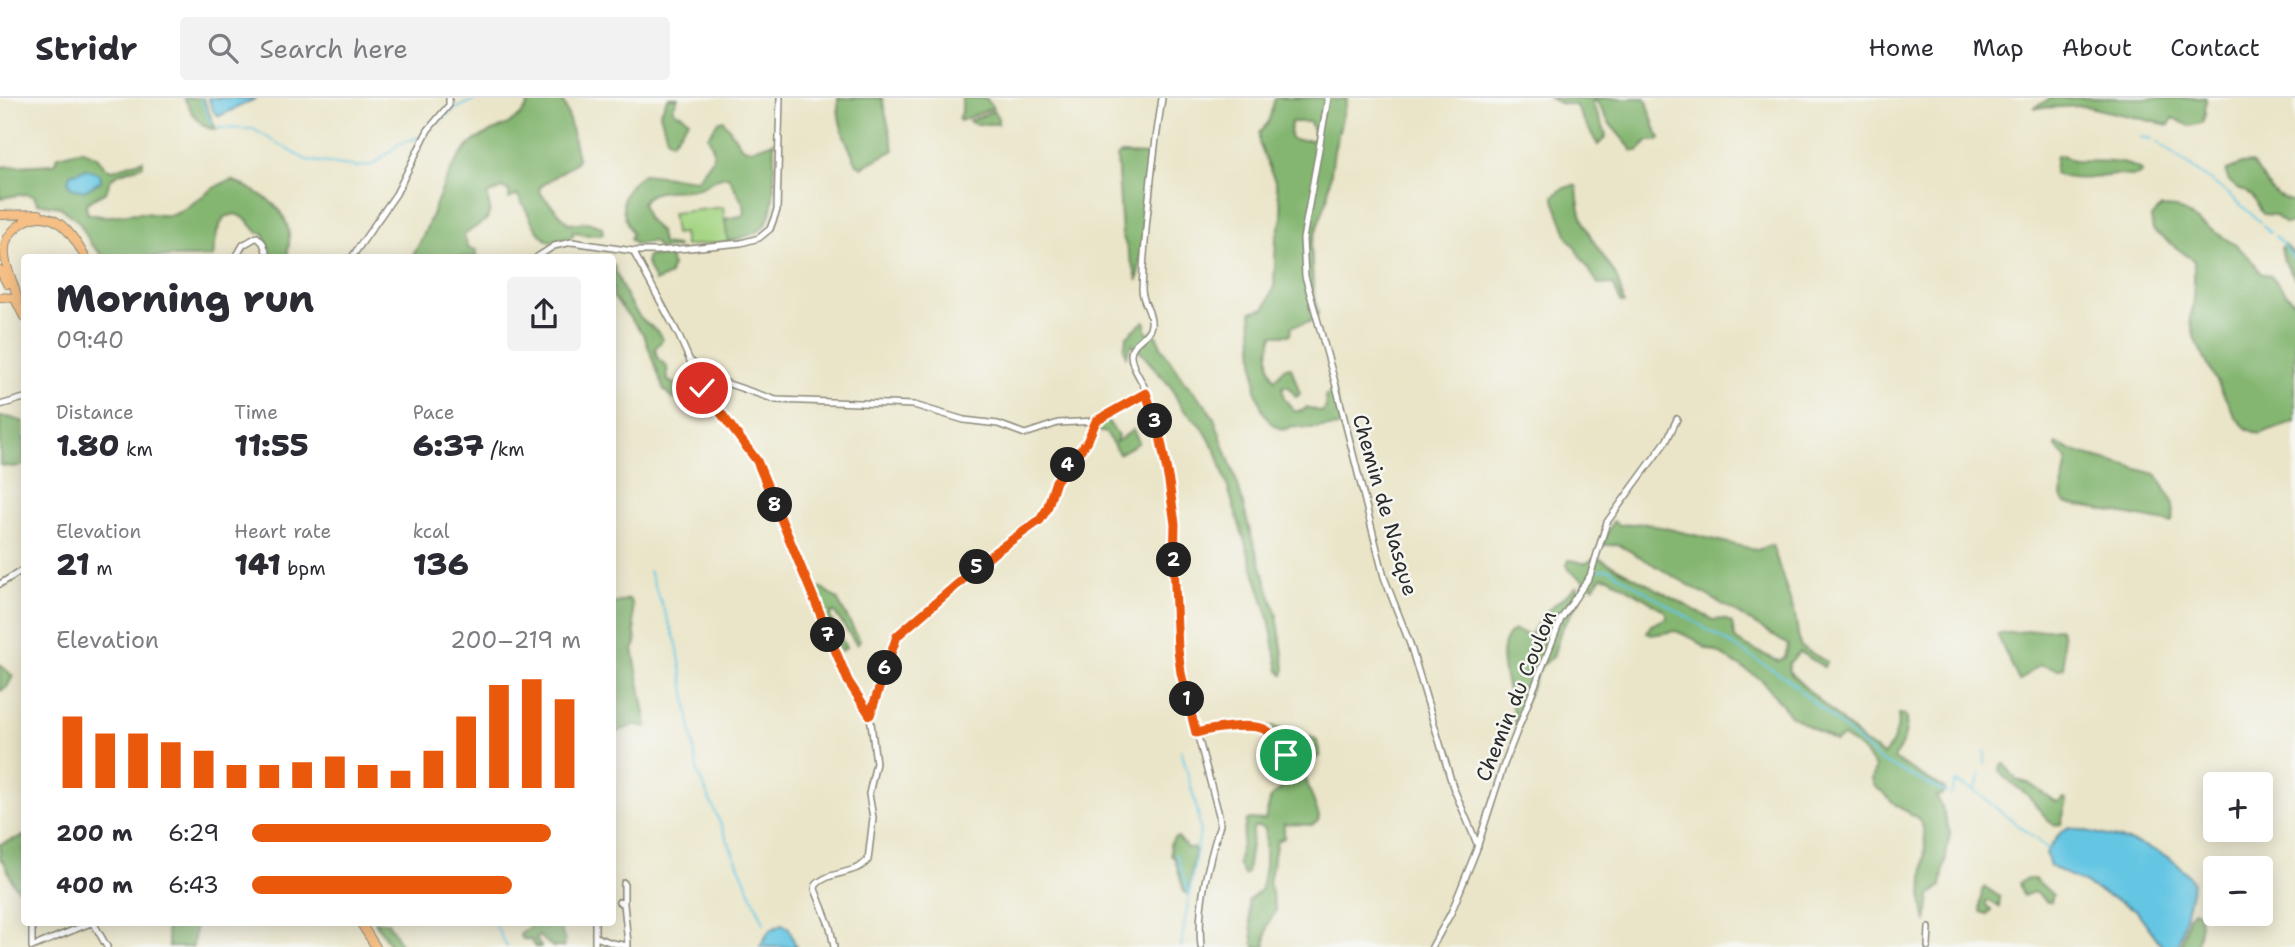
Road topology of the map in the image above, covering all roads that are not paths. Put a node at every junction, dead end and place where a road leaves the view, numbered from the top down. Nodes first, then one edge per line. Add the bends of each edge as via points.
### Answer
1 (779, 98) edge
2 (1162, 98) edge
3 (1328, 98) edge
4 (449, 101) edge
5 (0, 215) edge
6 (633, 251) junction
7 (83, 254) edge
8 (88, 254) edge
9 (238, 254) edge
10 (267, 254) edge
11 (354, 254) edge
12 (542, 254) edge
13 (0, 270) edge
14 (0, 297) edge
15 (16, 301) junction
16 (21, 311) edge
17 (686, 354) junction
18 (1146, 393) junction
19 (21, 399) edge
20 (0, 405) edge
21 (1677, 419) dead end
22 (1096, 421) junction
23 (21, 571) edge
24 (0, 584) edge
25 (870, 715) junction
26 (1196, 733) junction
27 (1286, 755) dead end
28 (1478, 846) junction
29 (624, 883) dead end
30 (32, 926) edge
31 (83, 926) edge
32 (95, 926) edge
33 (363, 926) edge
34 (595, 926) edge
35 (1929, 928) dead end
36 (596, 937) junction
37 (628, 945) edge
38 (32, 947) edge
39 (107, 947) edge
40 (376, 947) edge
41 (595, 947) edge
42 (834, 947) edge
43 (1200, 947) edge
44 (1432, 947) edge
45 (1928, 947) edge

1 - 6 street via 777,211 766,233 750,242
2 - 18 street via 1142,290 1151,326 1131,351
3 - 28 street, Chemin de Nasque via 1303,239 1305,276 1384,577 1407,635 1453,787
4 - 11 street via 428,130 396,194
5 - 8 highway via 58,216 77,232
6 - 12 street via 572,243
6 - 17 street
7 - 15 highway via 57,221 35,218 14,229 6,242 5,257
9 - 10 street via 257,237
13 - 15 highway
14 - 15 highway
15 - 16 highway
17 - 22 street via 708,376 776,400 914,405 1025,433 1058,423
17 - 25 street via 709,399 757,461 848,681
18 - 22 street
18 - 26 street via 1160,436 1174,514 1178,650
19 - 20 street
21 - 28 street, Chemin du Coulon via 1667,440 1607,522 1590,576 1561,619 1503,766
22 - 25 street via 1087,442 1056,481 1040,520 897,636
23 - 24 street
25 - 42 street via 876,763 869,794 873,818 868,860 861,867 823,879 815,889
26 - 27 street via 1227,727 1262,729 1270,733 1279,754
26 - 43 street via 1220,816 1205,875
28 - 44 street
29 - 37 street
30 - 38 street
31 - 38 street
32 - 39 street
33 - 40 highway
34 - 36 street
35 - 45 street
36 - 37 street
36 - 41 street

